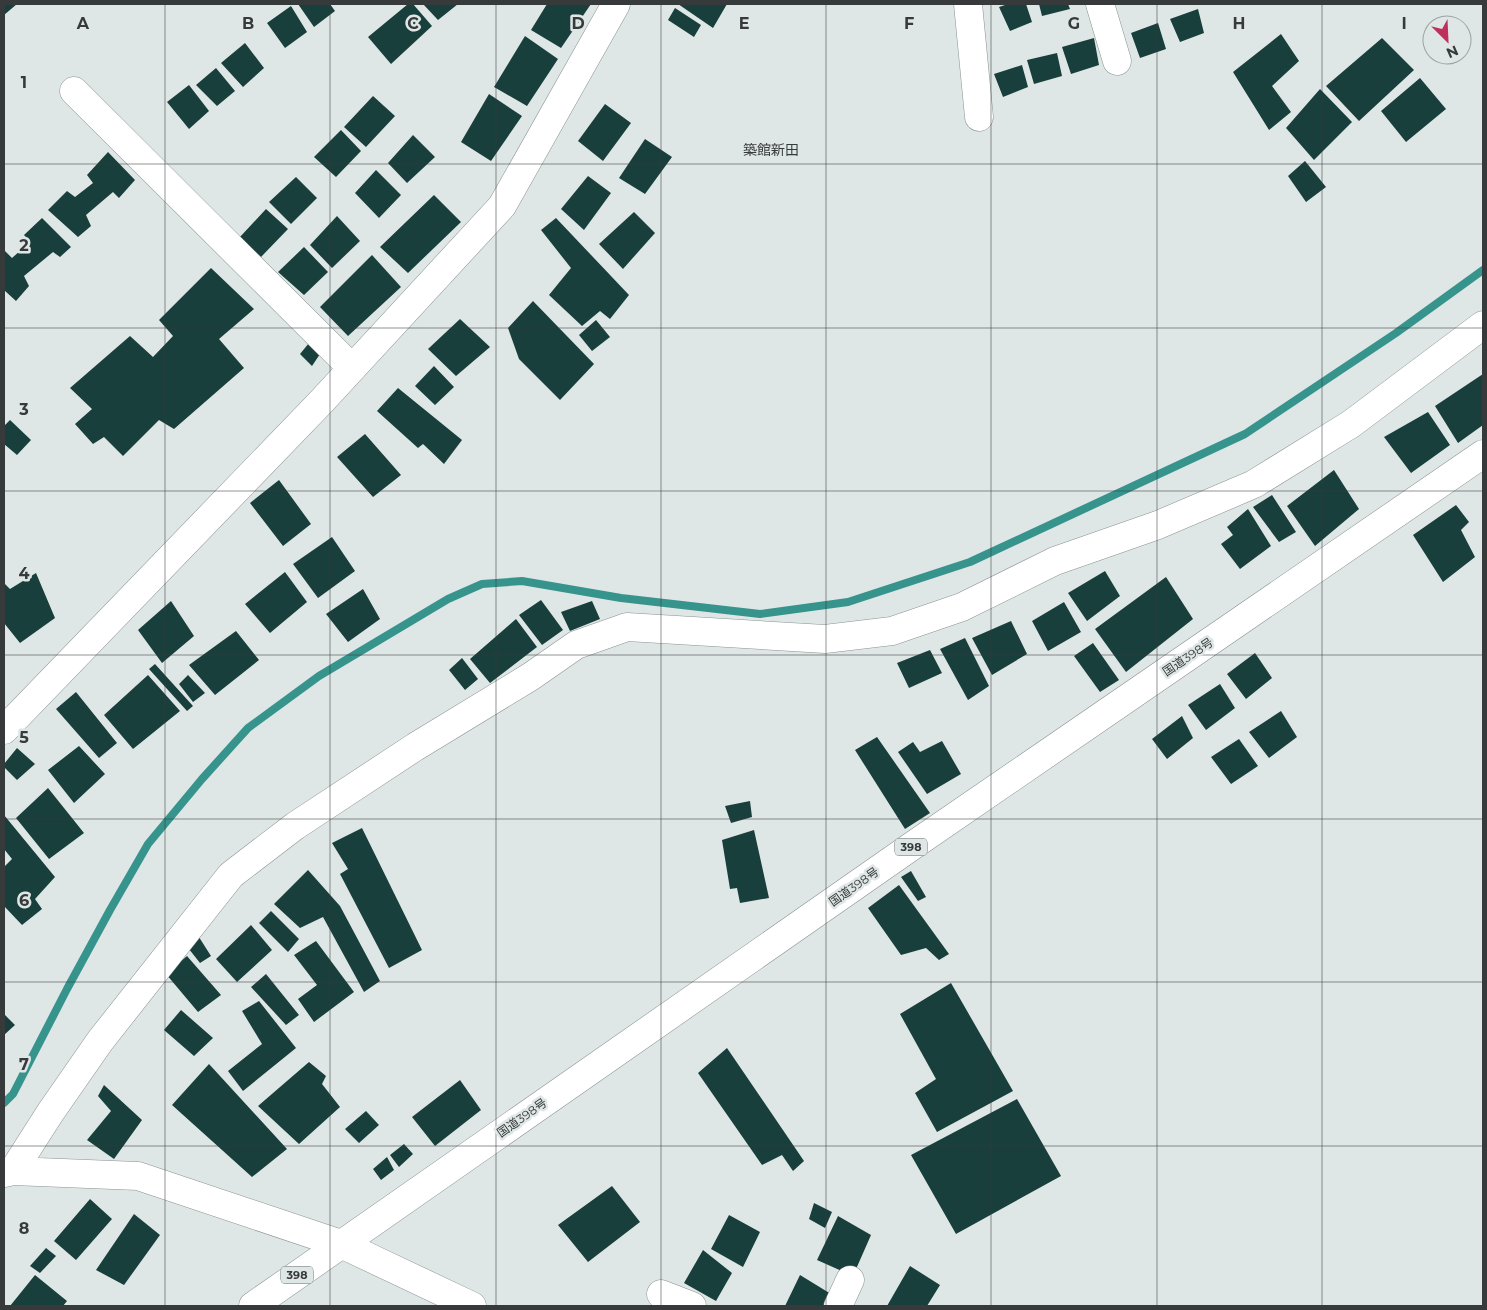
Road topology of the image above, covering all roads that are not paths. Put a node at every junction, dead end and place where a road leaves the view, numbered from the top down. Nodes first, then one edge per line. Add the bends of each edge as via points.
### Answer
1 (616, 4) edge
2 (968, 4) edge
3 (1100, 4) edge
4 (1117, 61) dead end
5 (74, 91) dead end
6 (979, 117) dead end
7 (1483, 325) edge
8 (352, 368) junction
9 (1483, 454) edge
10 (4, 730) edge
11 (8, 1172) edge
12 (341, 1244) junction
13 (850, 1280) dead end
14 (661, 1294) dead end
15 (252, 1306) edge
16 (472, 1306) edge
17 (692, 1306) edge
18 (838, 1306) edge

1 - 8 main road via 502,206
2 - 6 main road
3 - 4 main road
5 - 8 main road
7 - 11 main road via 1351,424 1254,484 1158,526 1055,561 953,610 892,631 825,639 627,627 576,645 303,821 231,875 100,1040
8 - 10 main road
9 - 12 main road, 国道398号 / 398
11 - 12 main road via 138,1176
12 - 15 main road, 国道398号 / 398
12 - 16 main road
13 - 18 main road
14 - 17 main road

